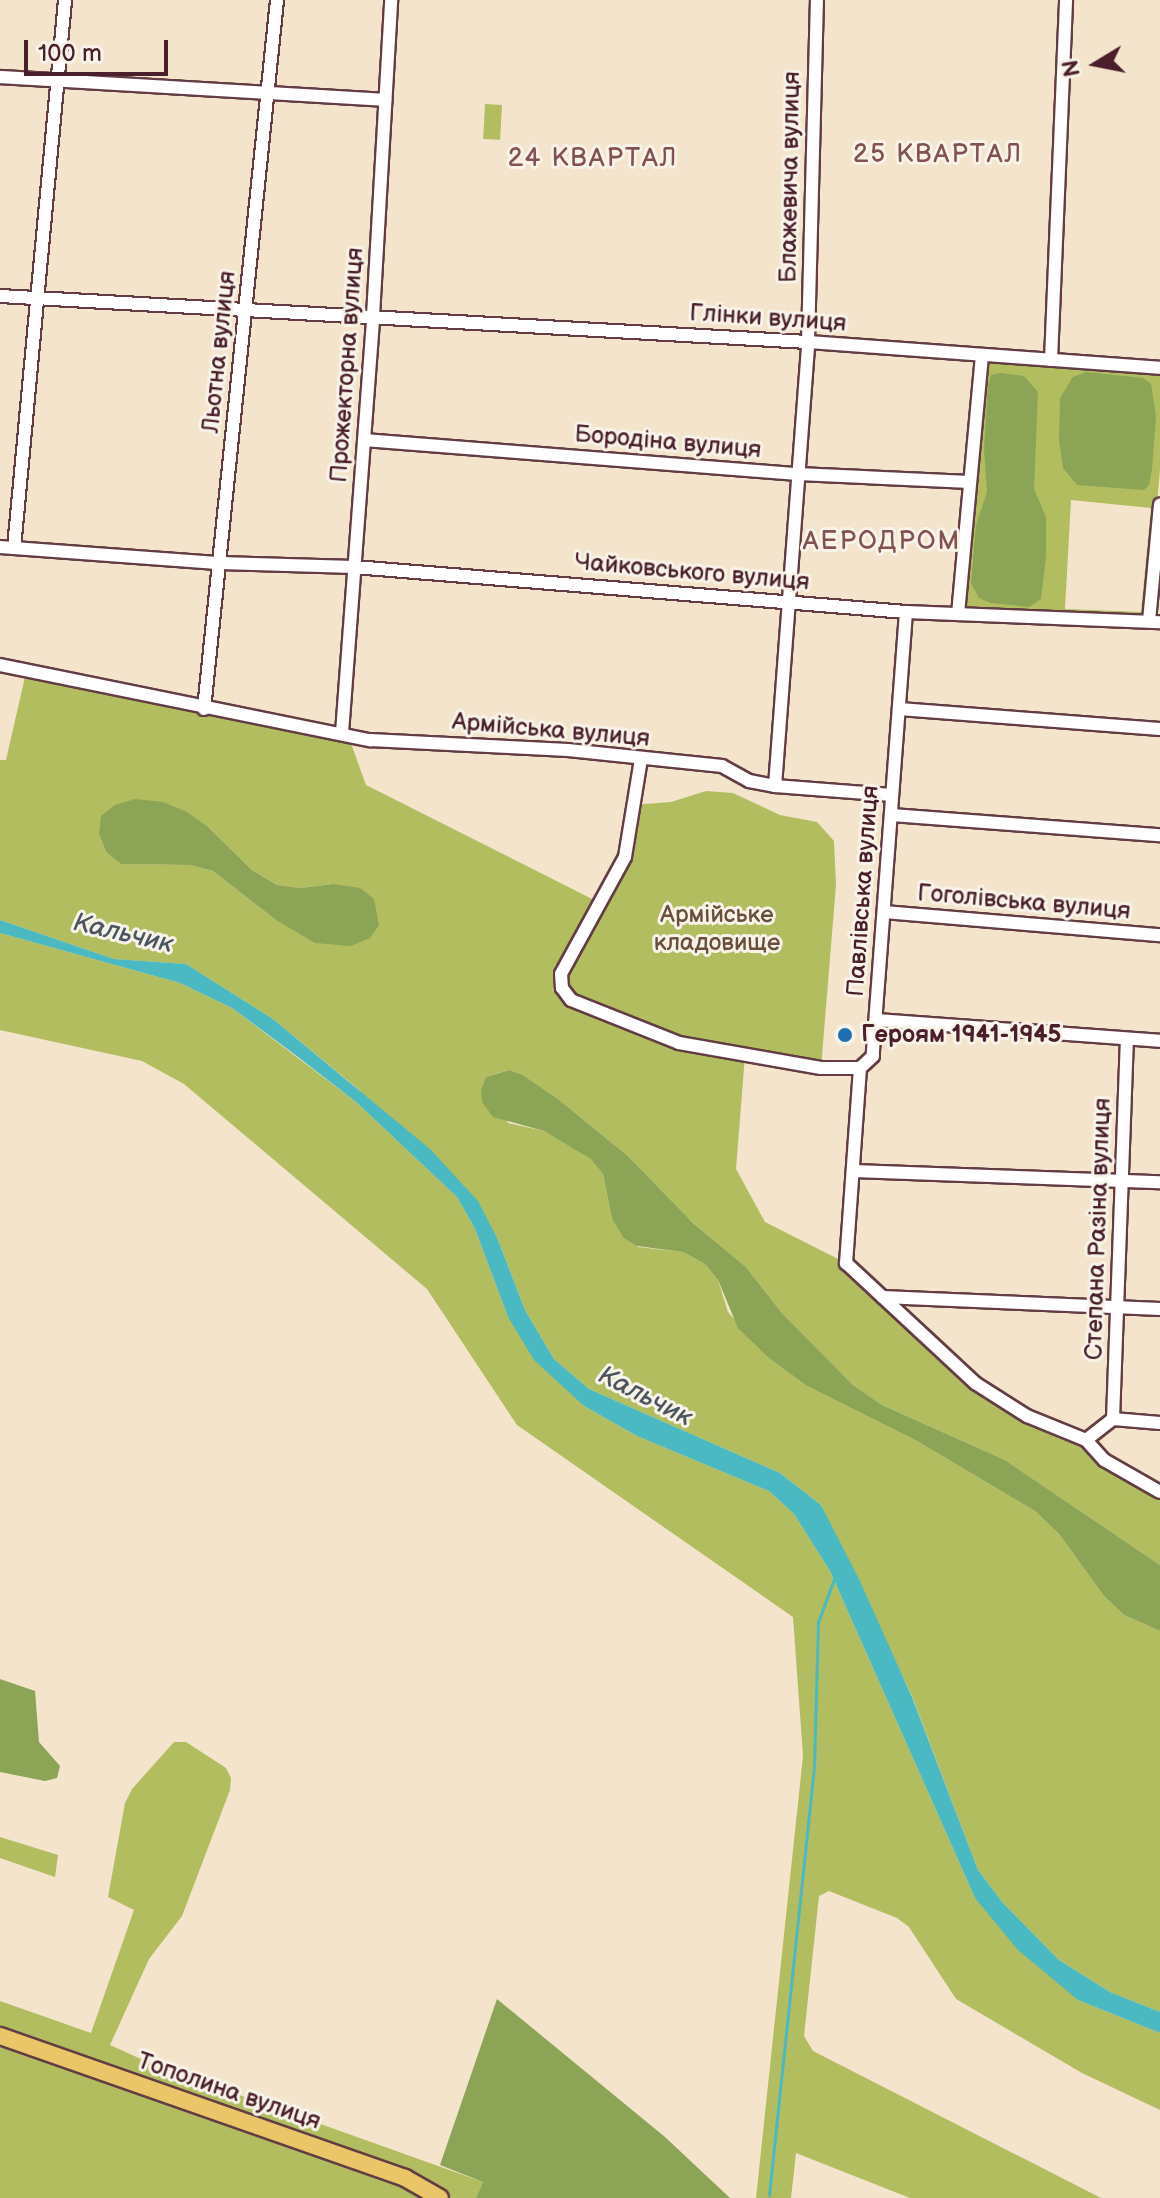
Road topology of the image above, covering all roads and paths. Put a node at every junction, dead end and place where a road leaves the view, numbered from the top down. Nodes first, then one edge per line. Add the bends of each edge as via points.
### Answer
1 (65, 0) edge
2 (277, 0) edge
3 (391, 0) edge
4 (817, 0) edge
5 (1066, 0) edge
6 (0, 77) edge
7 (58, 81) junction
8 (268, 93) junction
9 (385, 100) junction
10 (0, 296) edge
11 (37, 298) junction
12 (246, 309) junction
13 (373, 316) junction
14 (808, 342) junction
15 (982, 355) junction
16 (1051, 360) junction
17 (1160, 368) edge
18 (364, 440) junction
19 (798, 474) junction
20 (970, 482) junction
21 (1160, 505) edge
22 (7, 548) edge
23 (220, 563) junction
24 (354, 567) junction
25 (789, 602) junction
26 (906, 612) junction
27 (958, 614) junction
28 (1155, 622) edge
29 (0, 665) edge
30 (204, 709) junction
31 (899, 709) junction
32 (1160, 729) edge
33 (342, 733) junction
34 (641, 759) junction
35 (775, 786) junction
36 (892, 795) junction
37 (891, 815) junction
38 (1160, 835) edge
39 (884, 912) junction
40 (1160, 935) edge
41 (876, 1020) junction
42 (1127, 1039) junction
43 (1160, 1041) edge
44 (860, 1068) junction
45 (853, 1171) junction
46 (1122, 1181) junction
47 (1160, 1182) edge
48 (883, 1297) junction
49 (1117, 1308) junction
50 (1160, 1309) edge
51 (1113, 1419) junction
52 (1160, 1423) edge
53 (1086, 1440) junction
54 (1160, 1492) edge
55 (0, 2036) edge
56 (440, 2198) edge

1 - 7 street
2 - 8 street, Льотна вулиця
3 - 9 street, Прожекторна вулиця
4 - 14 street, Блажевича вулиця
5 - 16 street
6 - 7 street
7 - 8 street
7 - 11 street
8 - 9 street
8 - 12 street, Льотна вулиця
9 - 13 street, Прожекторна вулиця
10 - 11 street, Глінки вулиця
11 - 12 street, Глінки вулиця
11 - 22 street
12 - 13 street, Глінки вулиця
12 - 23 street, Льотна вулиця
13 - 14 street, Глінки вулиця
13 - 18 street, Прожекторна вулиця
14 - 15 street, Глінки вулиця
14 - 19 street, Блажевича вулиця
15 - 16 street, Глінки вулиця
15 - 20 street
16 - 17 street, Глінки вулиця
18 - 19 street, Бородіна вулиця
18 - 24 street, Прожекторна вулиця
19 - 20 street, Бородіна вулиця
19 - 25 street, Блажевича вулиця
20 - 27 street
21 - 28 street
22 - 23 street, Чайковського вулиця
23 - 24 street, Чайковського вулиця
23 - 30 street, Льотна вулиця
24 - 25 street, Чайковського вулиця
24 - 33 street, Прожекторна вулиця
25 - 26 street, Чайковського вулиця
25 - 35 street, Блажевича вулиця
26 - 27 street, Чайковського вулиця
26 - 31 street, Павлівська вулиця
27 - 28 street, Чайковського вулиця
29 - 30 street, Армійська вулиця
30 - 33 street, Армійська вулиця
31 - 32 street
31 - 36 street, Павлівська вулиця
33 - 34 street, Армійська вулиця via 370,740
34 - 35 street, Армійська вулиця via 722,766 749,781
34 - 44 street via 625,857 561,974 562,988 571,1000 679,1043 821,1068
35 - 36 street, Армійська вулиця
36 - 37 street, Павлівська вулиця
37 - 38 street
37 - 39 street, Павлівська вулиця
39 - 40 street, Гоголівська вулиця
39 - 41 street, Павлівська вулиця
41 - 42 street
41 - 44 street, Павлівська вулиця via 873,1056
42 - 43 street
42 - 46 street, Степана Разіна вулиця
44 - 45 street, Павлівська вулиця
45 - 46 street
45 - 48 street, Павлівська вулиця via 846,1263
46 - 47 street
46 - 49 street, Степана Разіна вулиця
48 - 49 street
48 - 53 street via 975,1383 1027,1416
49 - 50 street
49 - 51 street, Степана Разіна вулиця
51 - 52 street
51 - 53 street
53 - 54 street via 1104,1460
55 - 56 main road, Тополина вулиця via 405,2178

